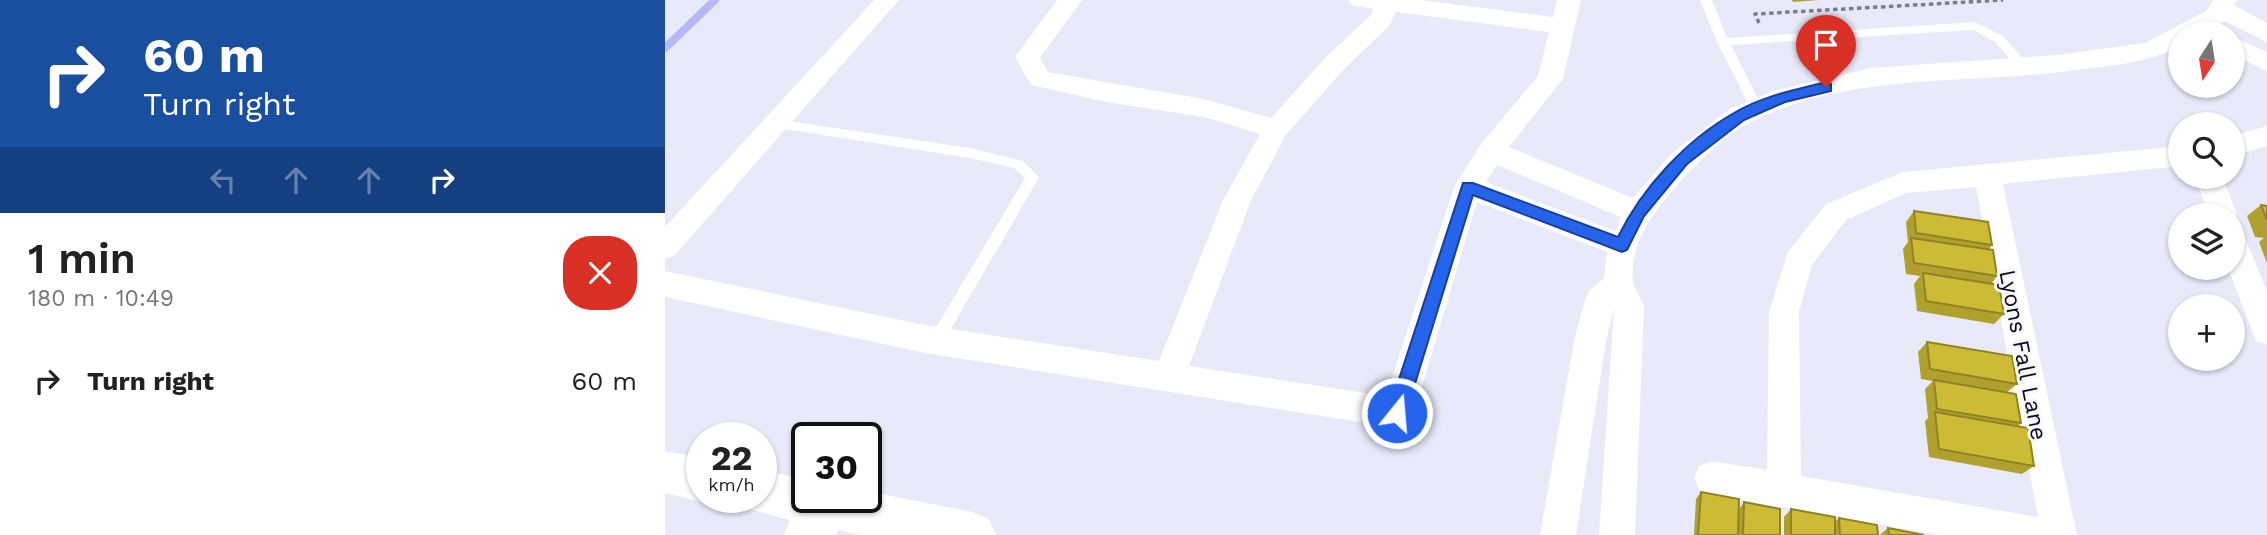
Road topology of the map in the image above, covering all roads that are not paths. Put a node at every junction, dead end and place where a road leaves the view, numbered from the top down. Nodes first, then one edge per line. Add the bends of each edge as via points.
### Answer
1 (887, 0) edge
2 (1070, 0) edge
3 (1360, 0) edge
4 (1706, 0) edge
5 (1387, 4) junction
6 (2223, 4) edge
7 (1566, 13) edge
8 (2209, 21) edge
9 (2267, 34) edge
10 (1723, 42) junction
11 (2168, 43) edge
12 (2245, 51) edge
13 (2267, 62) edge
14 (2024, 67) junction
15 (1757, 109) junction
16 (775, 124) junction
17 (1276, 129) junction
18 (2267, 136) edge
19 (2245, 142) edge
20 (1491, 151) junction
21 (2168, 157) edge
22 (1988, 176) junction
23 (1468, 187) junction
24 (1638, 212) junction
25 (1622, 246) junction
26 (665, 247) edge
27 (2245, 273) edge
28 (665, 284) edge
29 (1618, 284) junction
30 (2267, 331) edge
31 (936, 341) junction
32 (1168, 378) junction
33 (665, 472) edge
34 (686, 477) edge
35 (1711, 478) dead end
36 (1784, 490) junction
37 (777, 500) edge
38 (817, 521) edge
39 (973, 535) edge
40 (1558, 535) edge
41 (1617, 535) edge
42 (2038, 535) edge
43 (2059, 535) edge

1 - 16 street
2 - 17 street via 1027,57 1040,79 1204,108
3 - 5 street
4 - 10 lane
5 - 7 street
5 - 17 street via 1382,19
6 - 8 street
6 - 9 street
7 - 20 street via 1550,79
10 - 14 lane via 1975,26 1999,39
10 - 15 lane
11 - 14 street via 2150,51
12 - 13 street
14 - 15 street via 1871,77 1782,98
15 - 24 street via 1739,116 1682,160
16 - 26 street
16 - 31 lane via 970,153 1018,164 1032,177
17 - 32 street via 1237,200
18 - 19 street
20 - 23 street
20 - 24 street
21 - 22 street
22 - 36 street via 1903,183 1836,212 1798,261 1783,312
22 - 43 street, Lyons Fall Lane
23 - 25 street
23 - 32 street via 1397,413
24 - 25 street
25 - 29 street
27 - 30 street
28 - 31 street
29 - 40 street via 1600,300 1590,341
29 - 41 street via 1629,305
31 - 32 street
33 - 34 main road
35 - 36 street
36 - 42 street
37 - 38 main road
38 - 39 main road

